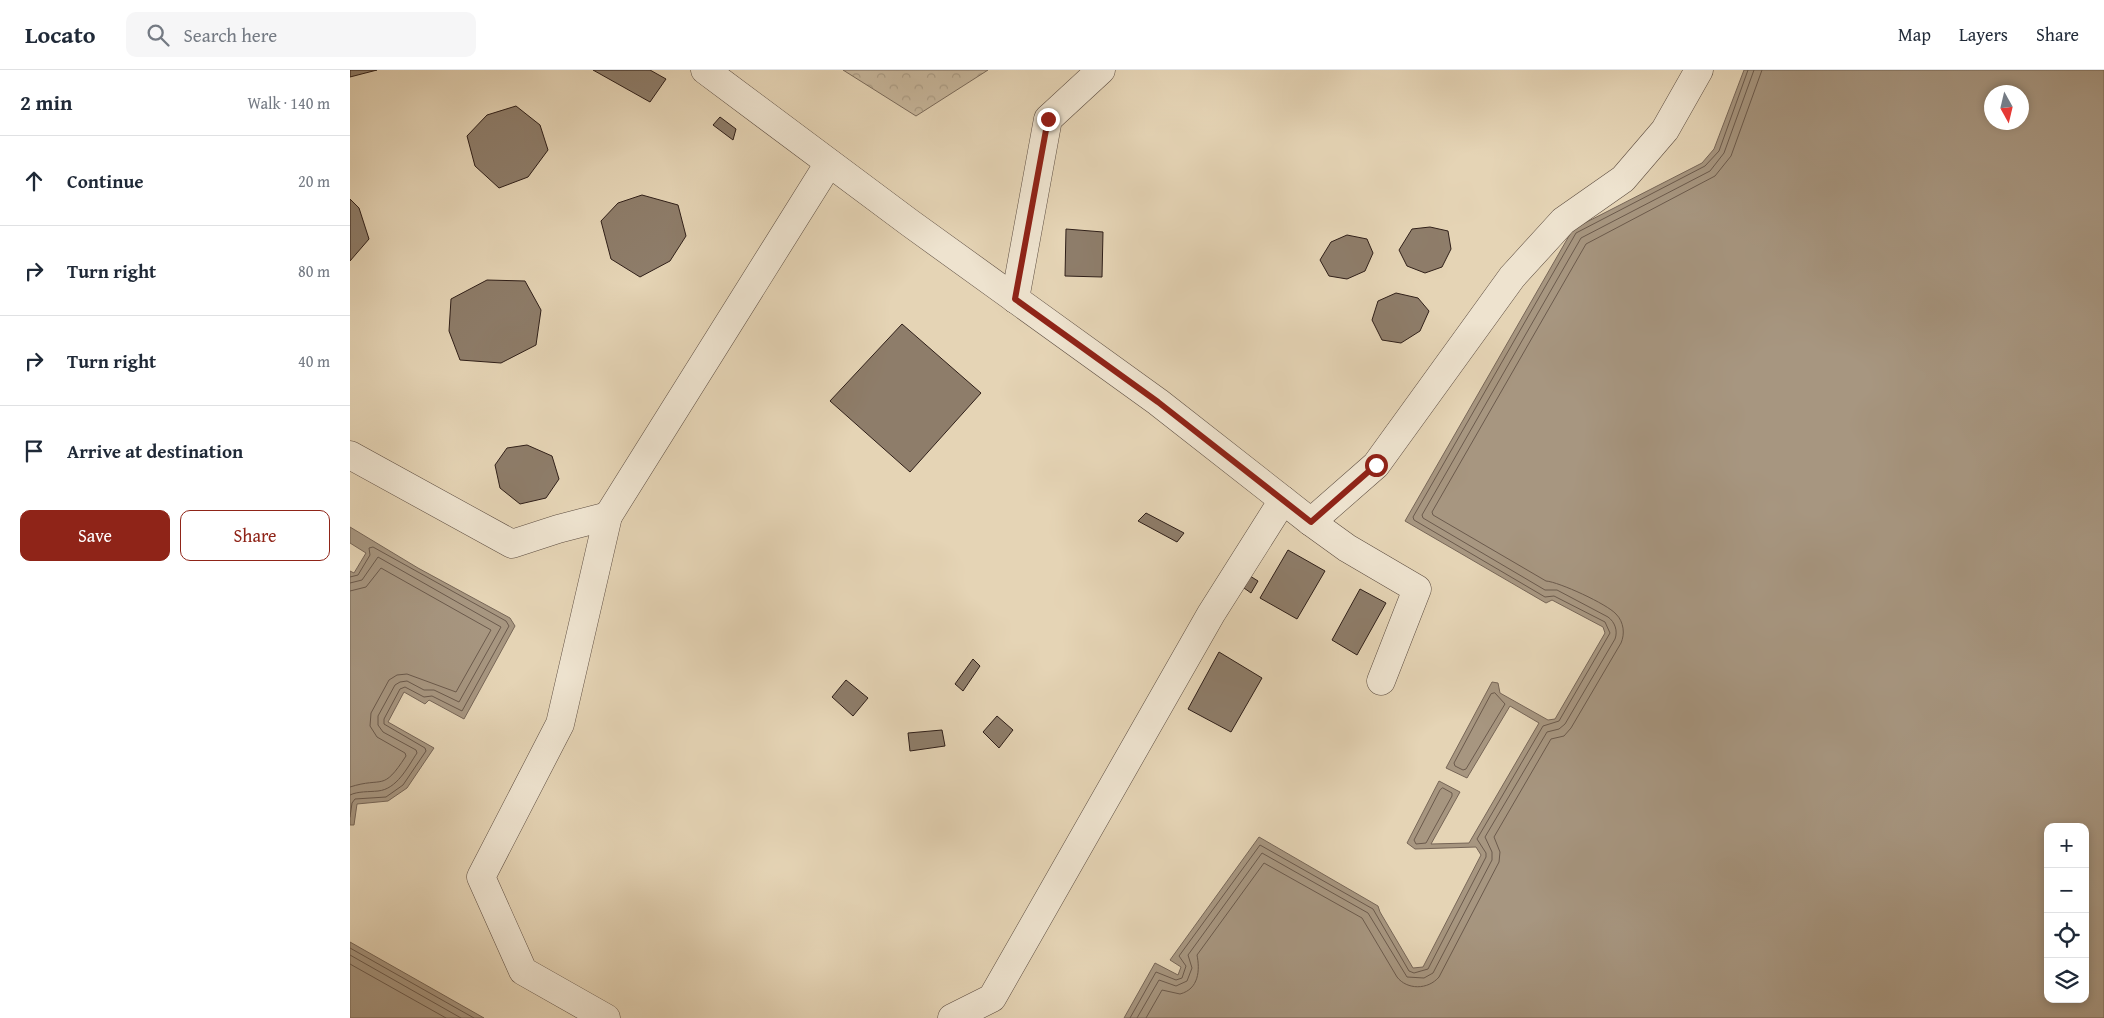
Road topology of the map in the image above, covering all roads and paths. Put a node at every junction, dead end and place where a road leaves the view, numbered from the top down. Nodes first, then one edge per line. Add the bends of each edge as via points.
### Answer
1 (705, 70) edge
2 (1101, 70) edge
3 (1699, 70) edge
4 (829, 163) junction
5 (1015, 299) junction
6 (350, 455) edge
7 (1283, 500) junction
8 (608, 516) junction
9 (1311, 522) junction
10 (1382, 681) dead end
11 (606, 1018) edge
12 (952, 1018) edge

1 - 4 lane
2 - 5 lane via 1048,119
3 - 9 lane via 1665,130 1623,179 1556,228 1512,277 1376,465
4 - 5 lane
4 - 8 lane
5 - 7 lane via 1158,402
6 - 8 lane via 512,544
7 - 9 lane
7 - 12 lane via 1211,614 992,998
8 - 11 lane via 560,724 481,877 523,971
9 - 10 lane via 1347,548 1417,589

